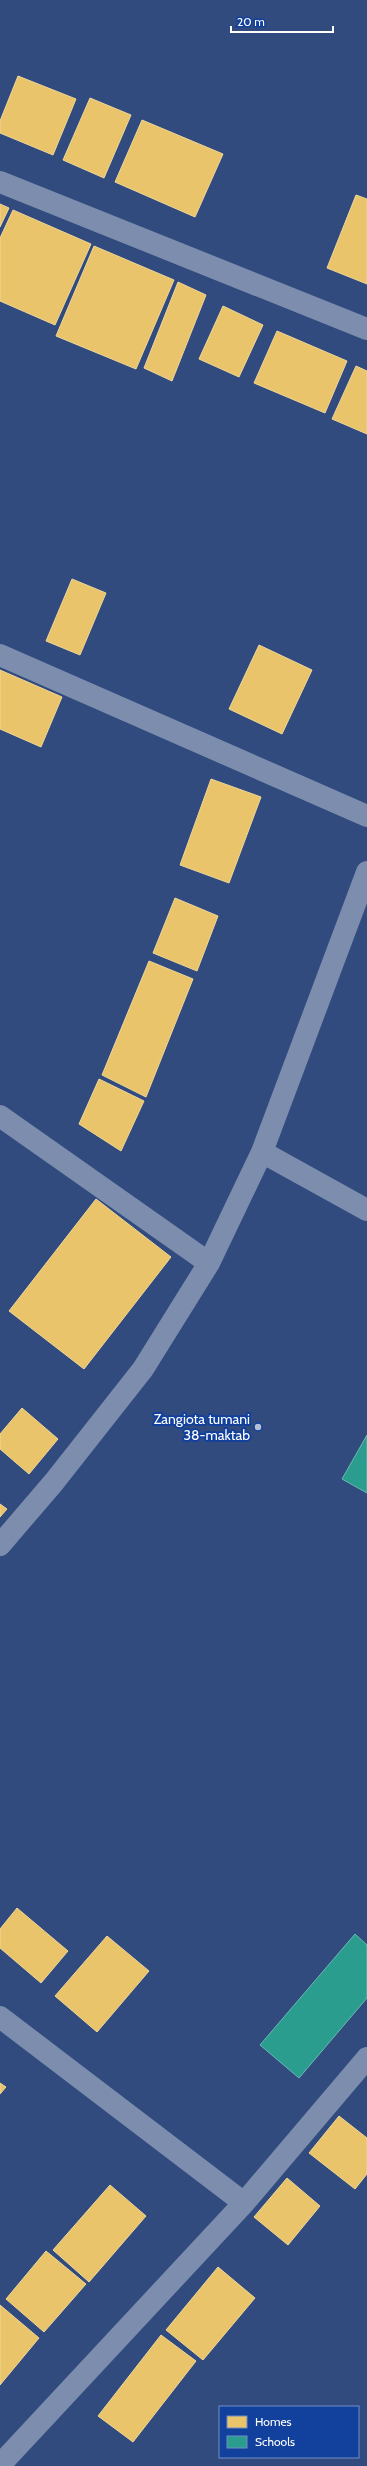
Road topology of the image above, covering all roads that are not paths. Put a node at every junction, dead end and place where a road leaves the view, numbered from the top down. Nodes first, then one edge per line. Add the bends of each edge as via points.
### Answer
1 (0, 182) edge
2 (367, 329) edge
3 (0, 655) edge
4 (367, 816) edge
5 (367, 872) edge
6 (0, 1116) edge
7 (262, 1152) junction
8 (367, 1210) edge
9 (210, 1263) junction
10 (0, 1545) edge
11 (0, 2017) edge
12 (367, 2058) edge
13 (244, 2203) junction
14 (0, 2465) edge

1 - 2 street
3 - 4 street
5 - 7 street
6 - 9 street
7 - 8 street
7 - 9 street
9 - 10 street via 143,1369 54,1482
11 - 13 street
12 - 13 street
13 - 14 street

